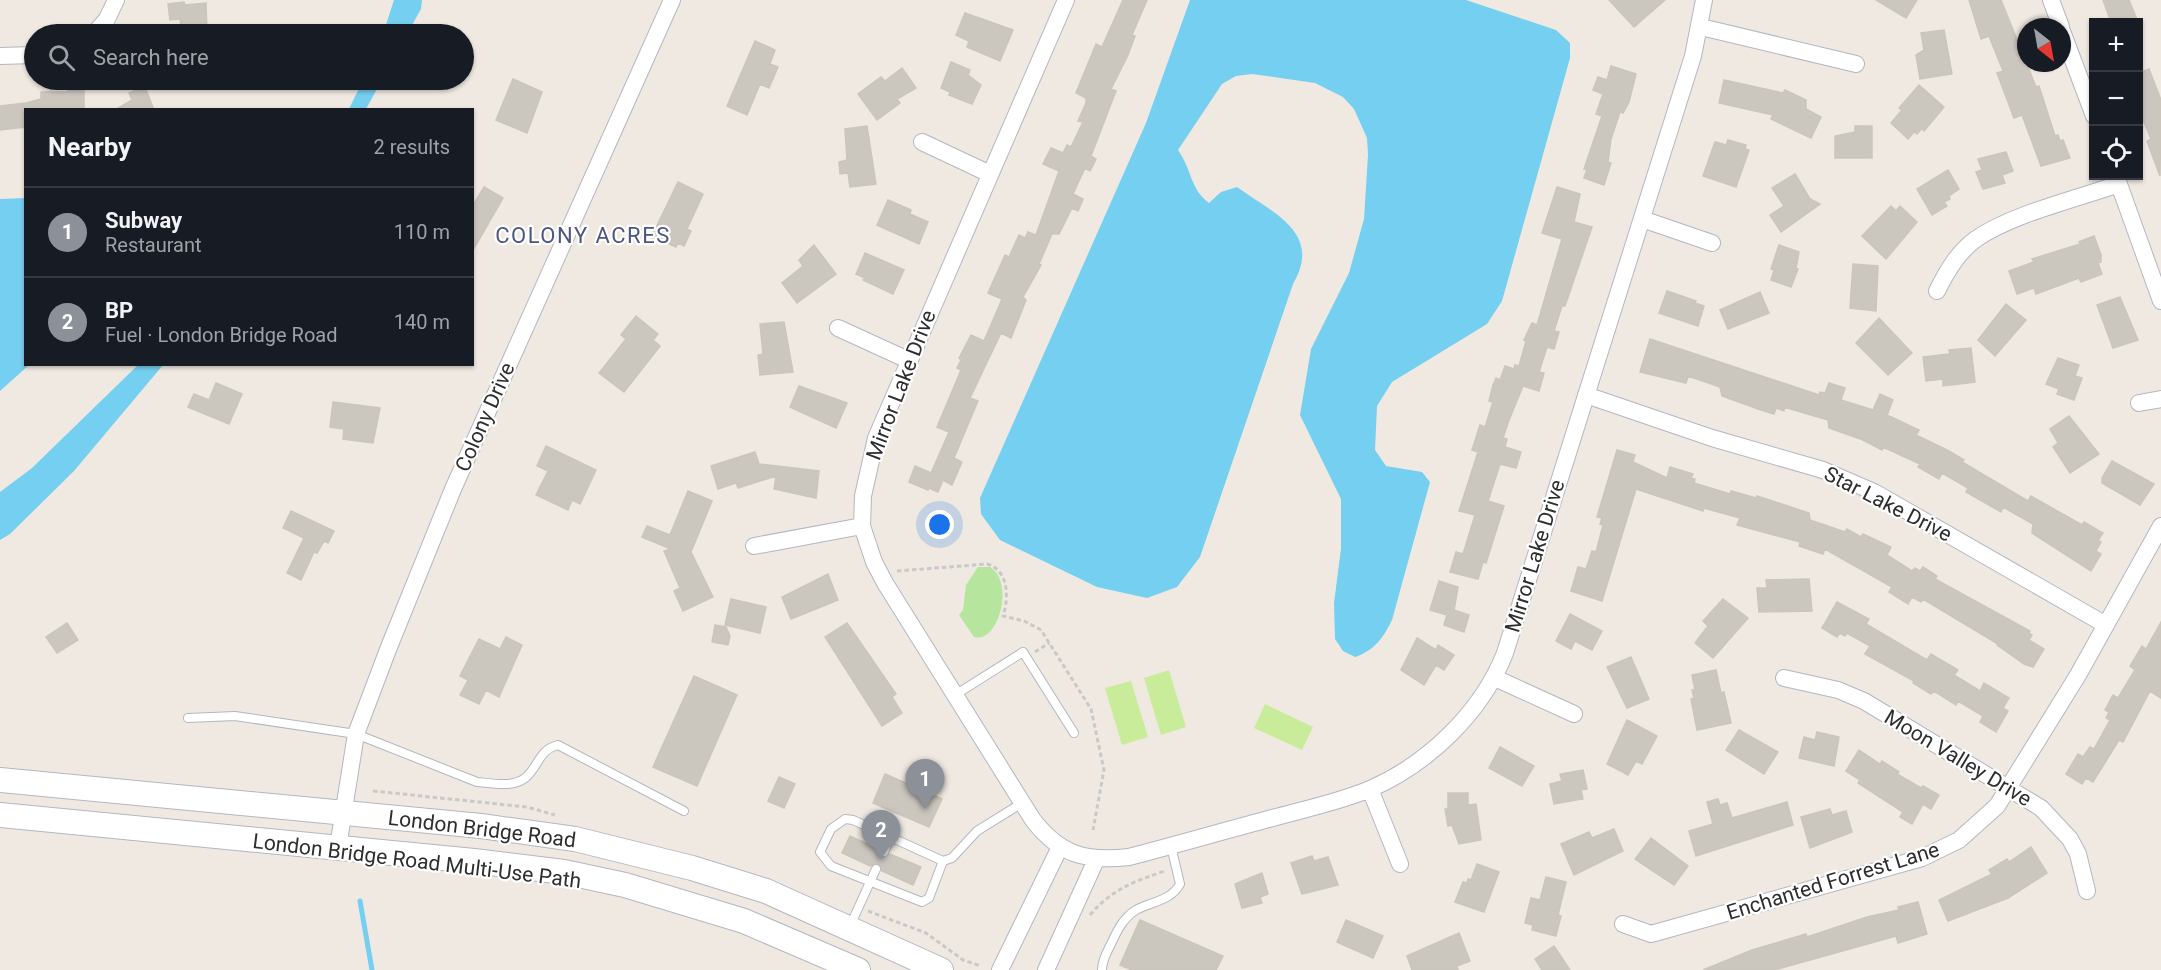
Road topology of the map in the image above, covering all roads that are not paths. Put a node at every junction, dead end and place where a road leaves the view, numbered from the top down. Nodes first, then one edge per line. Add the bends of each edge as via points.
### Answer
1 (116, 0) edge
2 (672, 0) edge
3 (1066, 0) edge
4 (1704, 0) edge
5 (2051, 0) edge
6 (2057, 18) edge
7 (103, 24) edge
8 (1701, 27) junction
9 (24, 55) edge
10 (2071, 55) edge
11 (0, 56) edge
12 (1856, 64) dead end
13 (2089, 103) edge
14 (922, 142) dead end
15 (990, 174) junction
16 (2117, 180) edge
17 (1642, 219) junction
18 (1712, 243) dead end
19 (1937, 291) dead end
20 (2161, 301) edge
21 (838, 328) dead end
22 (908, 360) junction
23 (1586, 395) junction
24 (2161, 399) edge
25 (2139, 404) dead end
26 (862, 526) junction
27 (2161, 526) edge
28 (754, 546) dead end
29 (2106, 625) junction
30 (1495, 678) junction
31 (1784, 678) dead end
32 (955, 695) junction
33 (1574, 714) dead end
34 (188, 718) dead end
35 (1074, 733) dead end
36 (356, 734) junction
37 (0, 780) edge
38 (2010, 788) junction
39 (1370, 789) junction
40 (1022, 803) junction
41 (684, 811) dead end
42 (345, 812) junction
43 (0, 815) edge
44 (891, 837) junction
45 (1171, 846) junction
46 (338, 847) junction
47 (1060, 847) junction
48 (884, 852) dead end
49 (1096, 860) junction
50 (944, 861) junction
51 (1400, 864) dead end
52 (876, 869) dead end
53 (871, 883) junction
54 (2087, 891) dead end
55 (1623, 924) dead end
56 (849, 927) junction
57 (858, 970) edge
58 (941, 970) edge
59 (1000, 970) edge
60 (1046, 970) edge
61 (1102, 970) edge

1 - 7 street
2 - 36 street, Colony Drive via 453,489
3 - 15 street, Mirror Lake Drive
4 - 8 street, Mirror Lake Drive
5 - 6 street
8 - 12 street
8 - 17 street, Mirror Lake Drive
9 - 11 street
10 - 13 street
14 - 15 street
15 - 22 street, Mirror Lake Drive
16 - 19 street via 1996,227 1974,240 1959,255
16 - 20 street
17 - 18 street
17 - 23 street, Mirror Lake Drive
21 - 22 street
22 - 26 street, Mirror Lake Drive via 876,438 863,496
23 - 29 street, Star Lake Drive via 1823,470 1874,492
23 - 30 street, Mirror Lake Drive
24 - 25 street
26 - 28 street
26 - 32 street, Mirror Lake Drive via 885,583
27 - 29 street, Enchanted Forrest Lane
29 - 38 street, Enchanted Forrest Lane
30 - 33 street
30 - 39 street, Mirror Lake Drive via 1444,740
31 - 38 street, Moon Valley Drive via 1830,687 1864,701
32 - 35 lane via 1023,652
32 - 40 street, Mirror Lake Drive
34 - 36 lane via 235,716
36 - 41 lane via 477,782 497,784 525,778 540,755 558,745
36 - 42 street, Colony Drive
37 - 42 main road, London Bridge Road
38 - 54 street, Moon Valley Drive via 2042,808 2070,839
38 - 55 street, Enchanted Forrest Lane via 1979,824 1959,840 1922,858 1651,934
39 - 45 street, Mirror Lake Drive
39 - 51 street
40 - 47 street, Mirror Lake Drive via 1044,834
40 - 50 lane via 977,831 952,858
42 - 46 street, Colony Drive
42 - 56 main road, London Bridge Road via 575,839 766,891
43 - 46 main road, London Bridge Road
44 - 48 lane
44 - 50 lane
44 - 53 lane via 845,819 831,829 820,852 831,866
45 - 49 street, Mirror Lake Drive via 1129,857
45 - 61 lane via 1178,889 1135,911 1120,924
46 - 57 main road, London Bridge Road via 553,871 625,885 744,921
47 - 49 street, Mirror Lake Drive
47 - 59 street
49 - 60 street
50 - 53 lane via 929,898 922,902
52 - 53 lane
53 - 56 lane
56 - 58 main road, London Bridge Road

